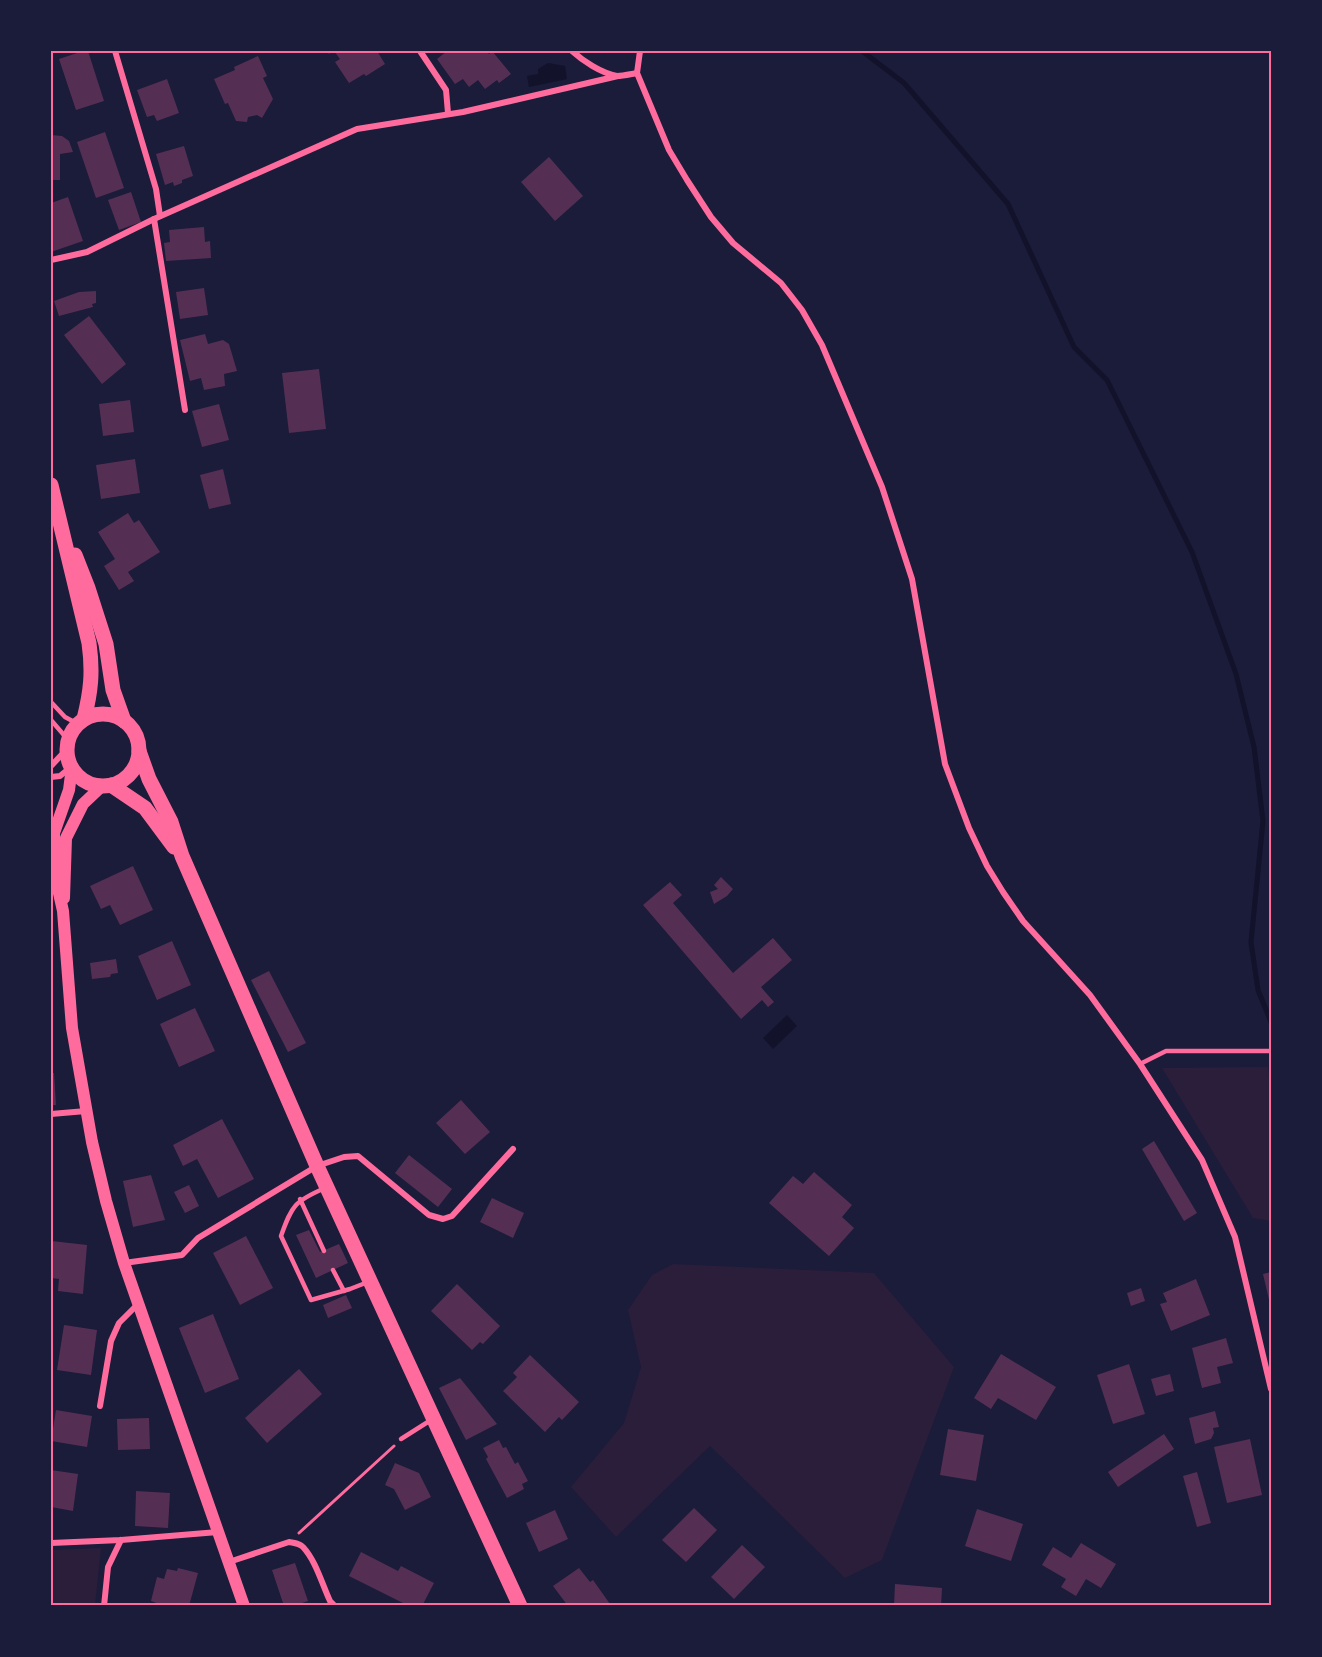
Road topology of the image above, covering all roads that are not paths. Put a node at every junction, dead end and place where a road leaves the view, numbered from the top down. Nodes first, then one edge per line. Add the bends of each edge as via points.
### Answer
1 (115, 51) edge
2 (420, 51) edge
3 (572, 51) edge
4 (640, 51) edge
5 (637, 73) junction
6 (618, 76) junction
7 (448, 113) junction
8 (157, 217) junction
9 (51, 260) edge
10 (185, 410) dead end
11 (51, 485) edge
12 (59, 519) junction
13 (51, 702) edge
14 (51, 720) edge
15 (124, 721) junction
16 (81, 722) junction
17 (68, 745) junction
18 (139, 752) junction
19 (51, 766) edge
20 (72, 767) junction
21 (51, 777) edge
22 (106, 785) junction
23 (182, 856) junction
24 (63, 911) junction
25 (1271, 1052) edge
26 (1140, 1064) junction
27 (86, 1111) junction
28 (51, 1114) edge
29 (513, 1149) dead end
30 (317, 1166) junction
31 (327, 1187) junction
32 (300, 1199) junction
33 (324, 1251) dead end
34 (124, 1263) junction
35 (333, 1270) dead end
36 (370, 1281) junction
37 (344, 1291) junction
38 (138, 1304) junction
39 (1271, 1389) edge
40 (100, 1406) dead end
41 (434, 1419) junction
42 (401, 1439) road end
43 (218, 1532) junction
44 (121, 1540) junction
45 (51, 1543) edge
46 (229, 1562) junction
47 (104, 1606) edge
48 (244, 1606) edge
49 (335, 1606) edge
50 (520, 1606) edge

1 - 8 street via 156,189
2 - 7 street via 446,90
3 - 6 street via 602,71
4 - 5 street
5 - 6 street
5 - 26 street via 669,150 711,217 733,243 781,284 822,345 882,487 912,579 945,764 987,866 1023,921 1090,995
6 - 7 street
7 - 8 street via 357,129
8 - 9 street via 87,252
8 - 10 street
11 - 12 main road
12 - 15 main road via 88,588
12 - 16 main road via 92,665
13 - 16 lane via 65,717
14 - 17 lane
15 - 16 main road via 107,714
15 - 18 main road via 136,735
16 - 17 main road
17 - 19 street
17 - 20 main road
18 - 22 main road via 129,775
18 - 23 main road
20 - 21 street
20 - 22 main road via 88,782
20 - 24 main road via 53,842 54,871
22 - 23 main road via 145,808
22 - 24 main road via 83,804 66,838
23 - 30 main road
24 - 27 main road via 72,1028
25 - 26 lane via 1166,1051
26 - 39 street via 1202,1160 1235,1237
27 - 28 street
27 - 34 main road
29 - 30 street via 452,1216 443,1219 429,1215 357,1156 344,1156
30 - 31 main road
30 - 34 street via 198,1238 182,1255
31 - 32 lane
31 - 36 main road
32 - 33 lane
32 - 37 lane via 281,1236 311,1300
34 - 38 main road
35 - 37 lane
36 - 37 lane
36 - 41 main road
38 - 40 street via 119,1323 111,1341
38 - 43 main road
41 - 42 lane
41 - 50 main road
43 - 44 street
43 - 46 main road
44 - 45 street
44 - 47 street via 108,1567
46 - 48 main road
46 - 49 street via 289,1542 298,1543

